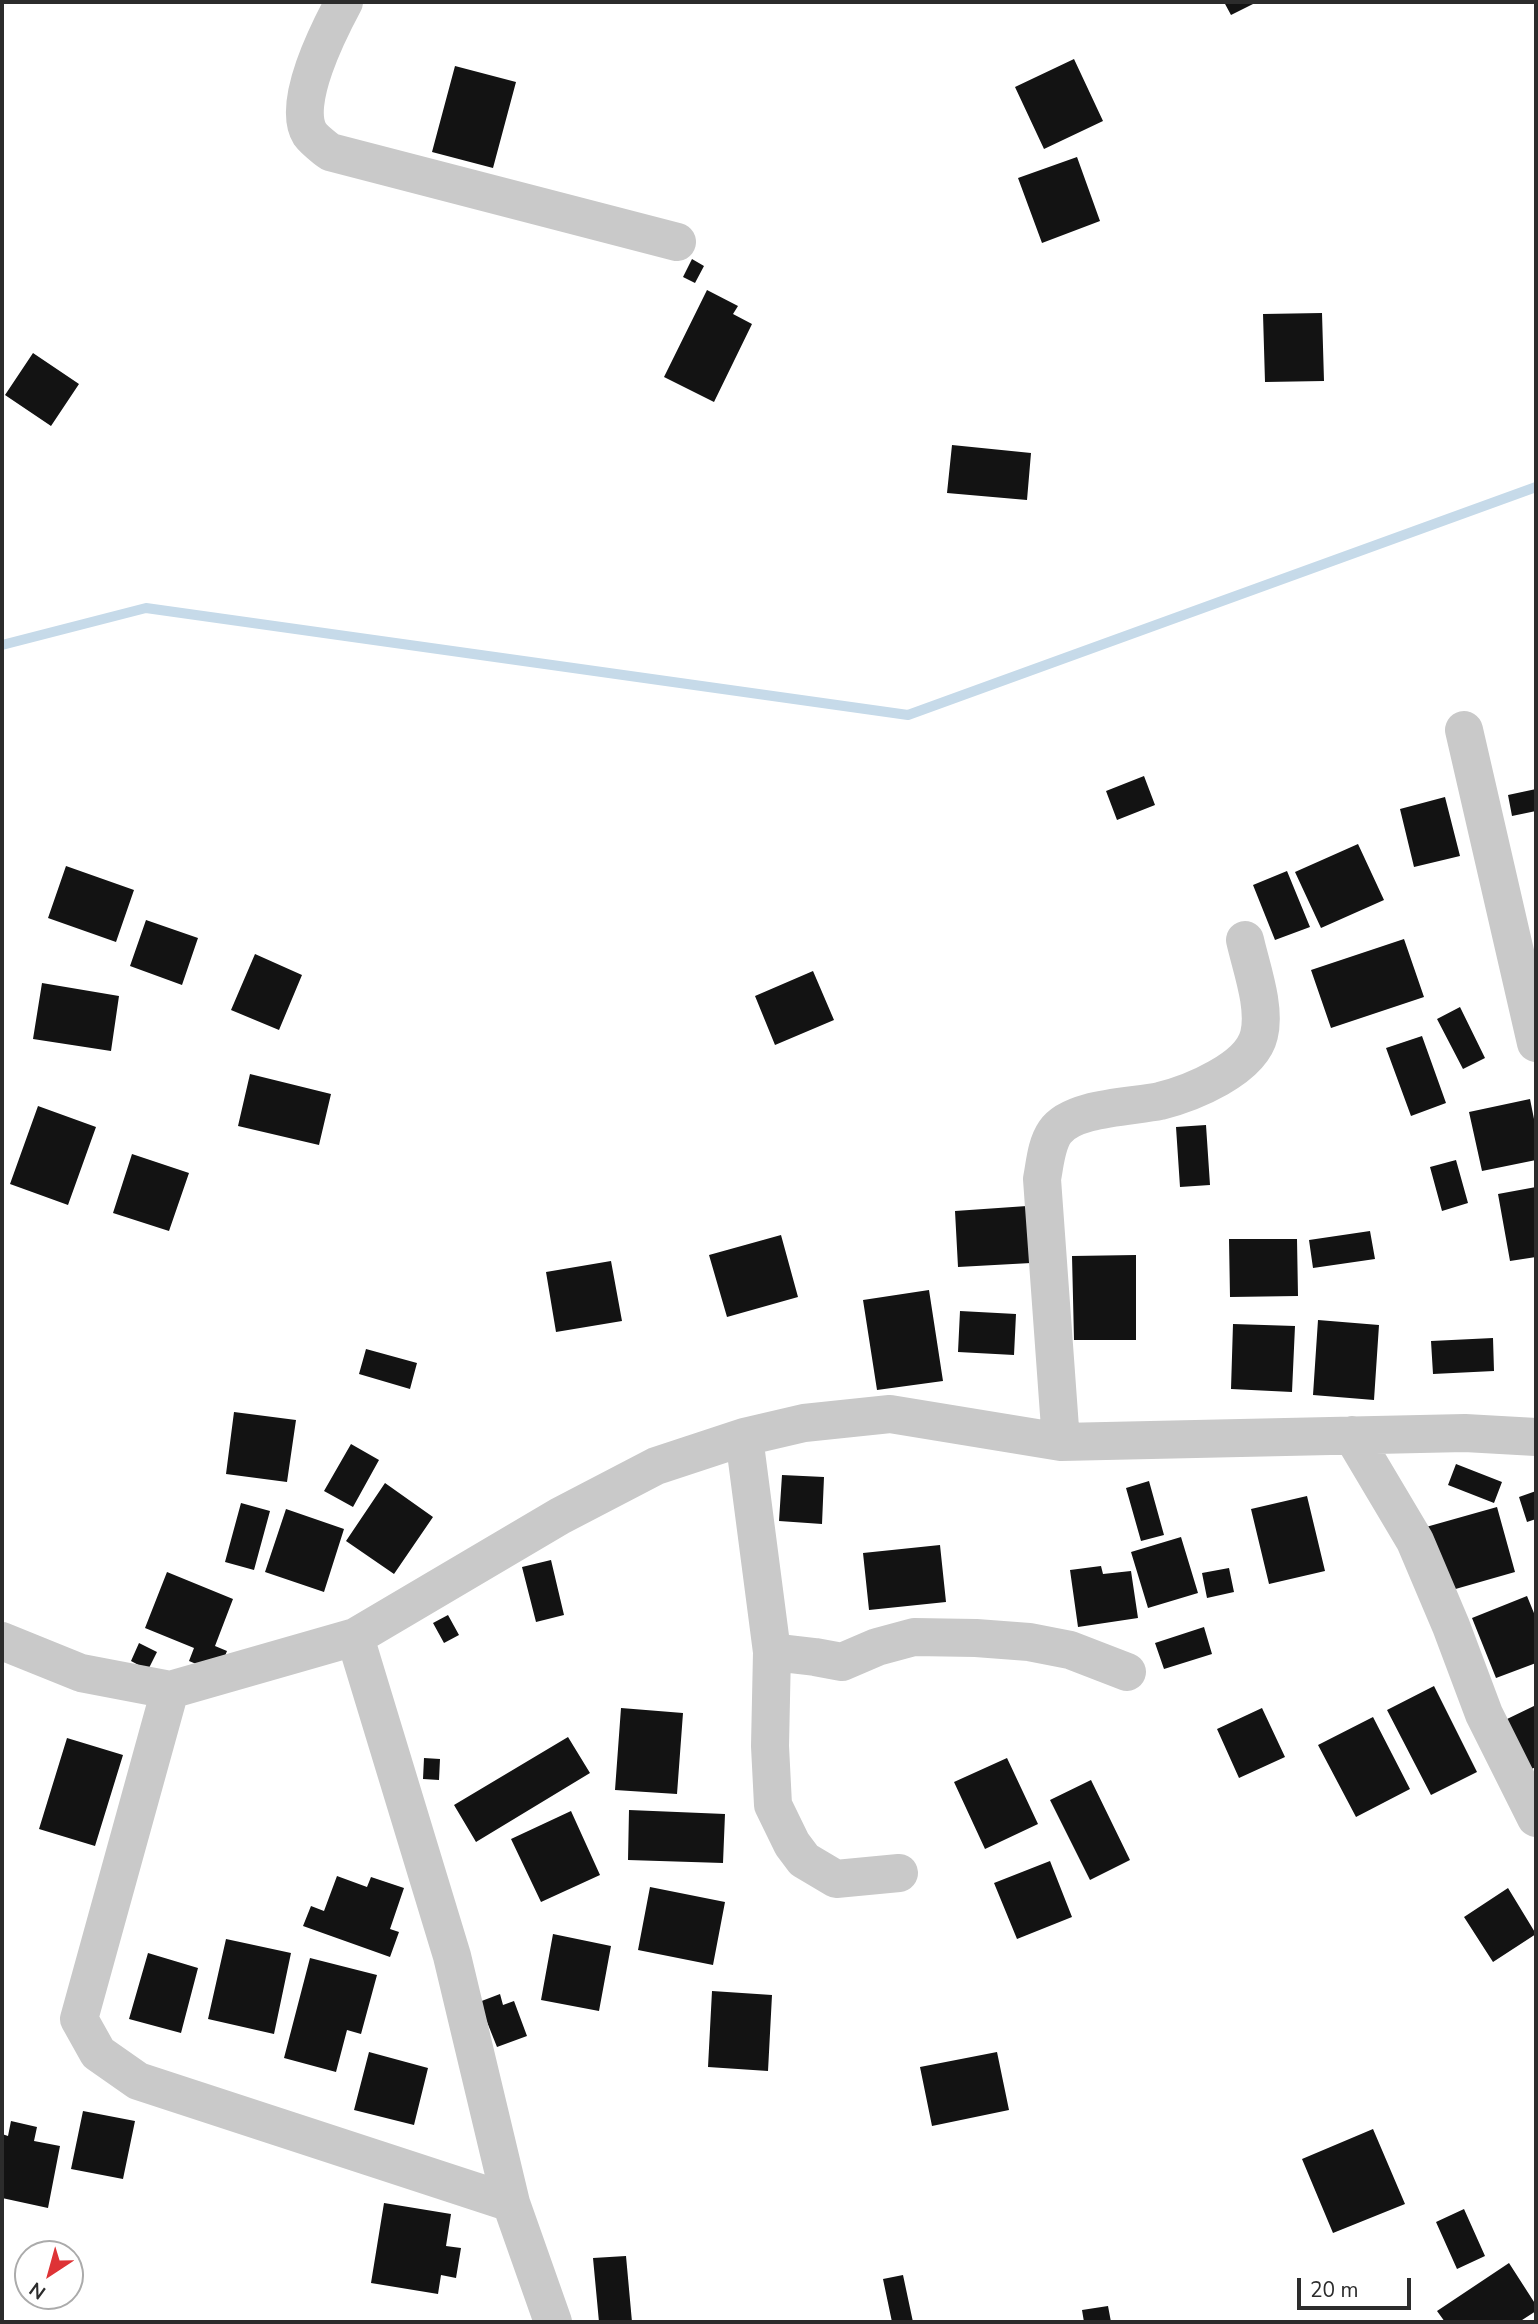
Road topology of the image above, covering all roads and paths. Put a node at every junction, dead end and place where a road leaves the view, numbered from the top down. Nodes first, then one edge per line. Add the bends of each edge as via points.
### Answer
1 (344, 2) edge
2 (677, 243) dead end
3 (1464, 730) dead end
4 (1245, 940) dead end
5 (1536, 1043) edge
6 (1352, 1435) junction
7 (744, 1437) junction
8 (1536, 1437) edge
9 (1062, 1442) junction
10 (355, 1637) junction
11 (2, 1641) edge
12 (772, 1652) junction
13 (1127, 1672) dead end
14 (170, 1690) junction
15 (1536, 1818) edge
16 (899, 1873) dead end
17 (511, 2203) junction
18 (553, 2322) edge

1 - 2 street via 324,40 309,83 304,116 310,134 330,152
3 - 5 street
4 - 9 street via 1261,1011 1259,1036 1246,1058 1224,1077 1163,1100 1072,1117 1055,1131 1048,1148 1042,1178
6 - 8 street
6 - 9 street
6 - 15 street via 1415,1541 1484,1714
7 - 9 street via 804,1423 890,1414
7 - 10 street via 656,1466 560,1516
7 - 12 street
10 - 14 street
10 - 17 street via 452,1956
11 - 14 street via 80,1673
12 - 13 street via 842,1662 914,1637 976,1638 1070,1650
12 - 16 street via 773,1805 792,1844 804,1860 836,1879
14 - 17 street via 79,2020 98,2053 138,2081
17 - 18 street

